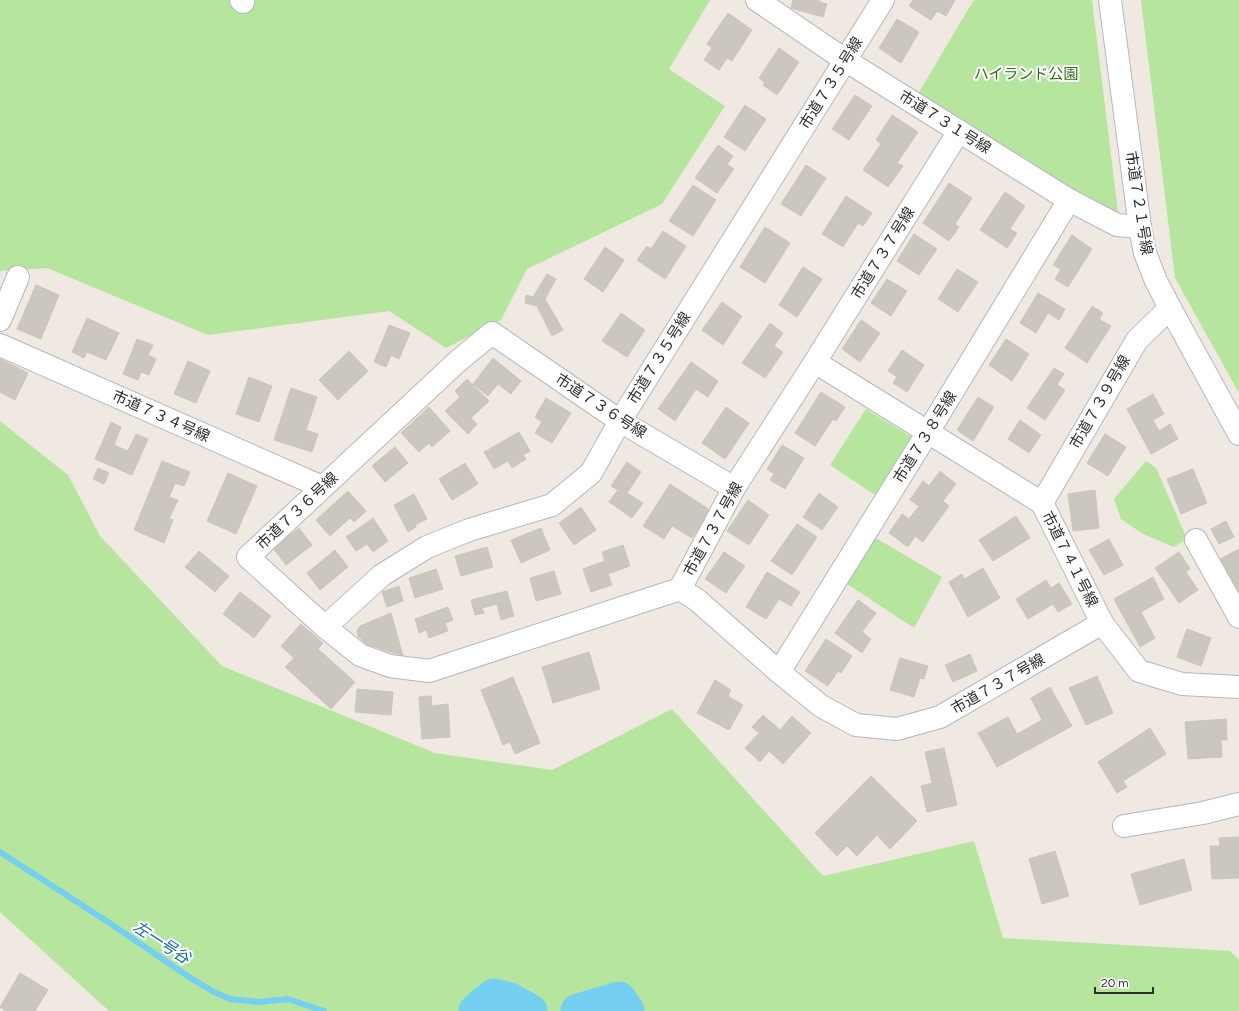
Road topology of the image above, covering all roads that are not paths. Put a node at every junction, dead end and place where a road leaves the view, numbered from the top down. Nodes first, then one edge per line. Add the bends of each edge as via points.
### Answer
1 (756, 0) edge
2 (883, 0) edge
3 (1110, 0) edge
4 (845, 60) junction
5 (959, 131) junction
6 (1069, 200) junction
7 (1140, 227) junction
8 (18, 277) dead end
9 (1170, 308) junction
10 (0, 320) edge
11 (0, 345) edge
12 (815, 362) junction
13 (620, 421) junction
14 (928, 432) junction
15 (1239, 434) edge
16 (322, 487) junction
17 (734, 488) junction
18 (1042, 503) junction
19 (1196, 540) dead end
20 (680, 589) junction
21 (1239, 617) edge
22 (1102, 623) junction
23 (325, 628) junction
24 (779, 672) junction
25 (1239, 687) edge
26 (1239, 804) edge
27 (1124, 826) dead end

1 - 4 street, 市道７３１号線
2 - 4 street, 市道７３５号線
3 - 7 street, 市道７２１号線
4 - 5 street, 市道７３１号線
4 - 13 street, 市道７３５号線
5 - 6 street, 市道７３１号線
5 - 12 street, 市道７３７号線
6 - 7 street, 市道７３１号線 via 1117,225
6 - 14 street, 市道７３８号線
7 - 9 street, 市道７２１号線 via 1145,253
8 - 10 street
9 - 15 street, 市道７２１号線
9 - 18 street, 市道７３９号線 via 1136,340
11 - 16 street, 市道７３４号線
12 - 14 street, 市道７４１号線
12 - 17 street, 市道７３７号線
13 - 16 street, 市道７３６号線 via 492,333 458,361
13 - 17 street, 市道７３６号線
13 - 23 street, 市道７３５号線 via 591,473 552,505 469,530 427,546 382,575
14 - 18 street, 市道７４１号線
14 - 24 street, 市道７３８号線
16 - 23 street, 市道７３６号線 via 248,557
17 - 20 street, 市道７３７号線
18 - 22 street, 市道７４１号線
19 - 21 street
20 - 23 street, 市道７３６号線 via 429,671 390,666 360,655
20 - 24 street, 市道７３７号線 via 697,600
22 - 24 street, 市道７３７号線 via 940,717 897,729 856,725 821,706
22 - 25 street, 市道７４１号線 via 1139,671 1182,684
26 - 27 street via 1203,813

